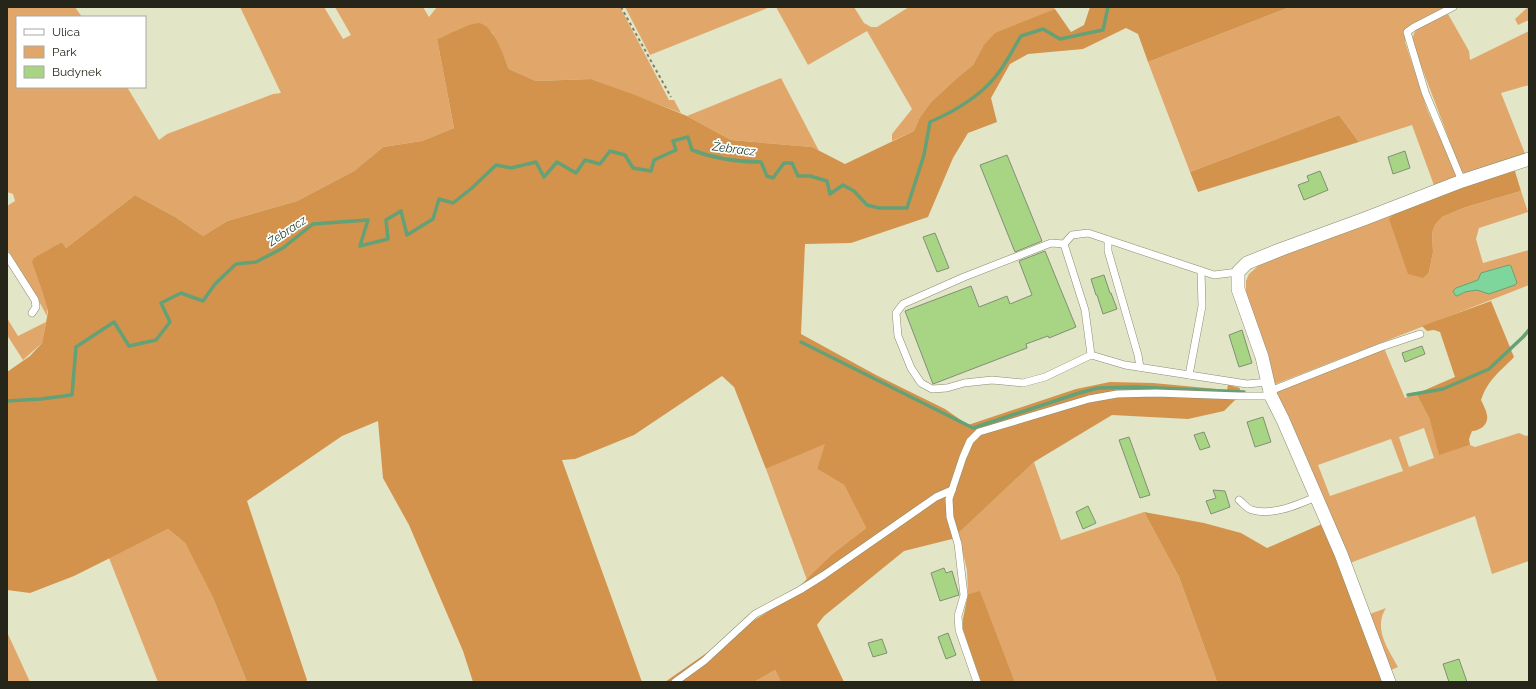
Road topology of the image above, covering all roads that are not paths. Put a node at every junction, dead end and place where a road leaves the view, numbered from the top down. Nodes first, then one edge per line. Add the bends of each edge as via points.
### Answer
1 (1453, 7) edge
2 (1529, 159) edge
3 (1462, 181) junction
4 (1108, 240) junction
5 (1064, 244) junction
6 (7, 256) edge
7 (1201, 271) junction
8 (1238, 272) junction
9 (32, 313) dead end
10 (1420, 334) dead end
11 (1091, 355) junction
12 (1140, 368) junction
13 (1189, 375) junction
14 (1269, 389) junction
15 (952, 490) junction
16 (1316, 497) junction
17 (1239, 500) dead end
18 (675, 682) edge
19 (977, 682) edge
20 (1389, 682) edge

1 - 3 lane via 1407,32 1425,92
2 - 3 street
3 - 8 street via 1247,263
4 - 5 lane via 1088,233 1072,235
4 - 7 lane
4 - 12 lane via 1108,251
5 - 11 lane via 1085,310
5 - 11 lane via 1051,243 903,304 896,313 898,336 911,368 921,383 932,389 992,380 1023,382 1046,377
6 - 9 lane via 35,300 36,307
7 - 8 lane via 1214,275
7 - 13 lane via 1202,306
8 - 14 street via 1238,289 1262,357
10 - 14 lane
11 - 12 lane
12 - 13 lane
13 - 14 lane
14 - 15 lane via 1239,396 1117,394 1088,399 1018,419 979,432 970,441
14 - 16 street
15 - 18 lane via 936,497 824,575 755,614 704,661
15 - 19 lane via 949,499 950,517 958,544 964,595 958,616 959,630
16 - 17 lane via 1274,512 1251,510
16 - 20 street via 1341,554

